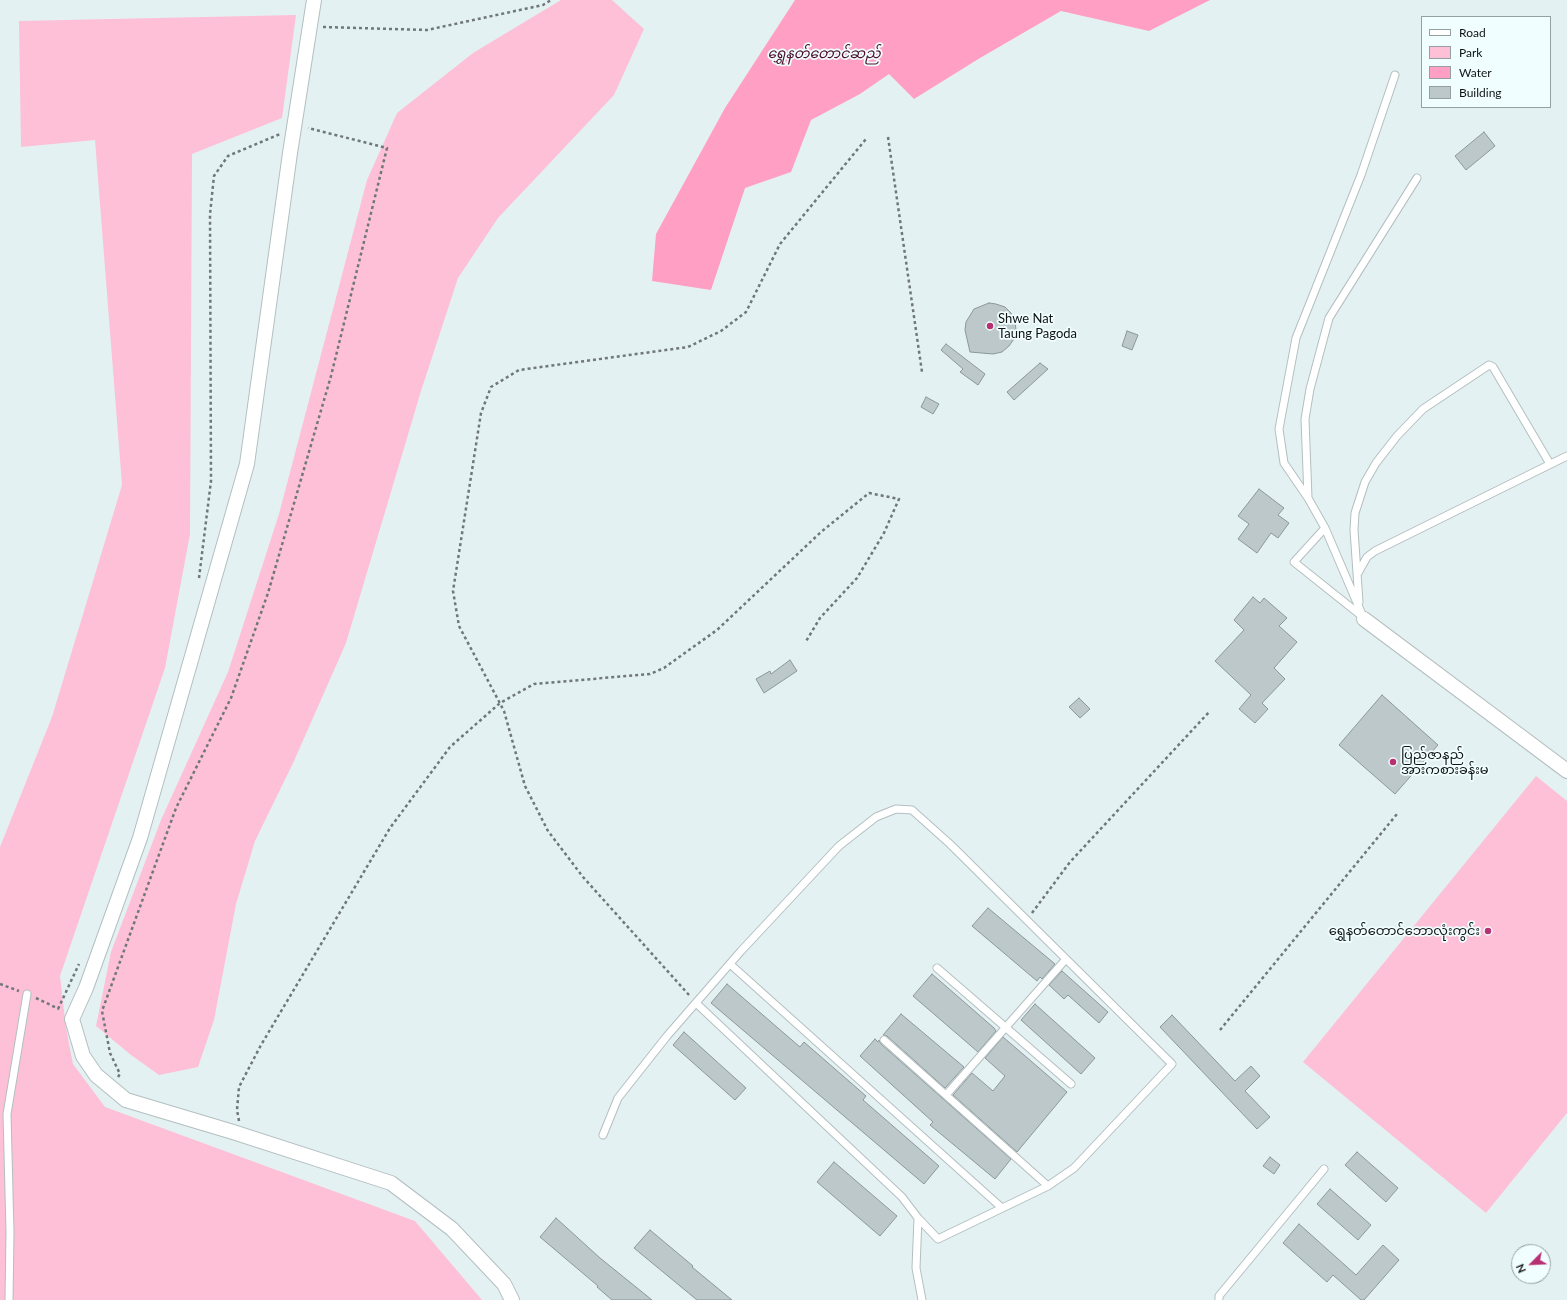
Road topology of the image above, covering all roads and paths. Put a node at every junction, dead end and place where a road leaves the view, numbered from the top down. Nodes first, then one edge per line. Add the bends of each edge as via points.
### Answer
1 (314, 0) edge
2 (551, 0) edge
3 (310, 27) junction
4 (1394, 75) dead end
5 (294, 128) junction
6 (888, 137) dead end
7 (866, 139) dead end
8 (1417, 178) dead end
9 (922, 372) dead end
10 (1567, 456) edge
11 (1550, 464) junction
12 (1308, 498) junction
13 (1325, 528) junction
14 (1358, 573) junction
15 (198, 586) dead end
16 (1362, 614) junction
17 (805, 643) dead end
18 (500, 703) junction
19 (1210, 711) dead end
20 (1567, 770) edge
21 (1397, 814) dead end
22 (1026, 920) junction
23 (1066, 959) junction
24 (80, 960) dead end
25 (730, 964) junction
26 (937, 968) dead end
27 (27, 994) dead end
28 (696, 1003) junction
29 (58, 1009) dead end
30 (1006, 1028) junction
31 (1220, 1030) dead end
32 (884, 1040) dead end
33 (1071, 1084) dead end
34 (112, 1088) junction
35 (946, 1095) junction
36 (241, 1135) junction
37 (603, 1135) dead end
38 (1324, 1170) dead end
39 (1048, 1186) junction
40 (1002, 1208) junction
41 (918, 1218) junction
42 (9, 1300) edge
43 (512, 1300) edge
44 (922, 1300) edge
45 (1219, 1300) edge

1 - 3 street
2 - 3 path via 543,5 428,30
3 - 5 street
4 - 12 lane via 1361,175 1296,338 1279,429 1284,463
5 - 15 path via 228,156 214,176 210,214 211,480
5 - 34 street via 247,464 140,838 86,988 72,1019 83,1056 96,1075
5 - 34 path via 309,128 387,148 332,376 268,593 231,698 176,808 102,1011 110,1053 120,1074
6 - 9 path
7 - 18 path via 780,244 746,312 720,331 688,347 519,370 490,387 481,413 453,591 459,626
8 - 12 lane via 1329,318 1310,389 1305,419
10 - 11 lane
11 - 14 lane via 1375,551 1367,557
11 - 14 lane via 1493,367 1489,365 1423,409 1397,436 1376,464 1365,482 1355,513
12 - 13 lane
13 - 16 lane
13 - 16 lane via 1294,562
14 - 16 lane
16 - 20 street
17 - 18 path via 820,618 857,578 884,533 899,499 869,493 821,532 717,630 664,668 650,674 534,684
18 - 28 path via 525,786 548,831 582,877
18 - 36 path via 450,747 390,828 261,1045 239,1087 237,1110
19 - 22 path via 1070,862
21 - 31 path
22 - 23 lane
22 - 25 lane via 912,810 896,809 876,816 839,846
23 - 30 lane
23 - 39 lane via 1172,1064 1074,1168
24 - 29 path
25 - 28 lane
25 - 40 lane
26 - 30 lane
27 - 42 lane via 7,1114
28 - 37 lane via 618,1098
28 - 41 lane via 902,1197
30 - 33 lane
30 - 35 lane
32 - 35 lane
34 - 36 street via 126,1100
35 - 39 lane
36 - 43 street via 391,1183 452,1229 504,1284
38 - 45 lane via 1219,1296
39 - 40 lane
40 - 41 lane via 938,1239
41 - 44 lane via 916,1268

